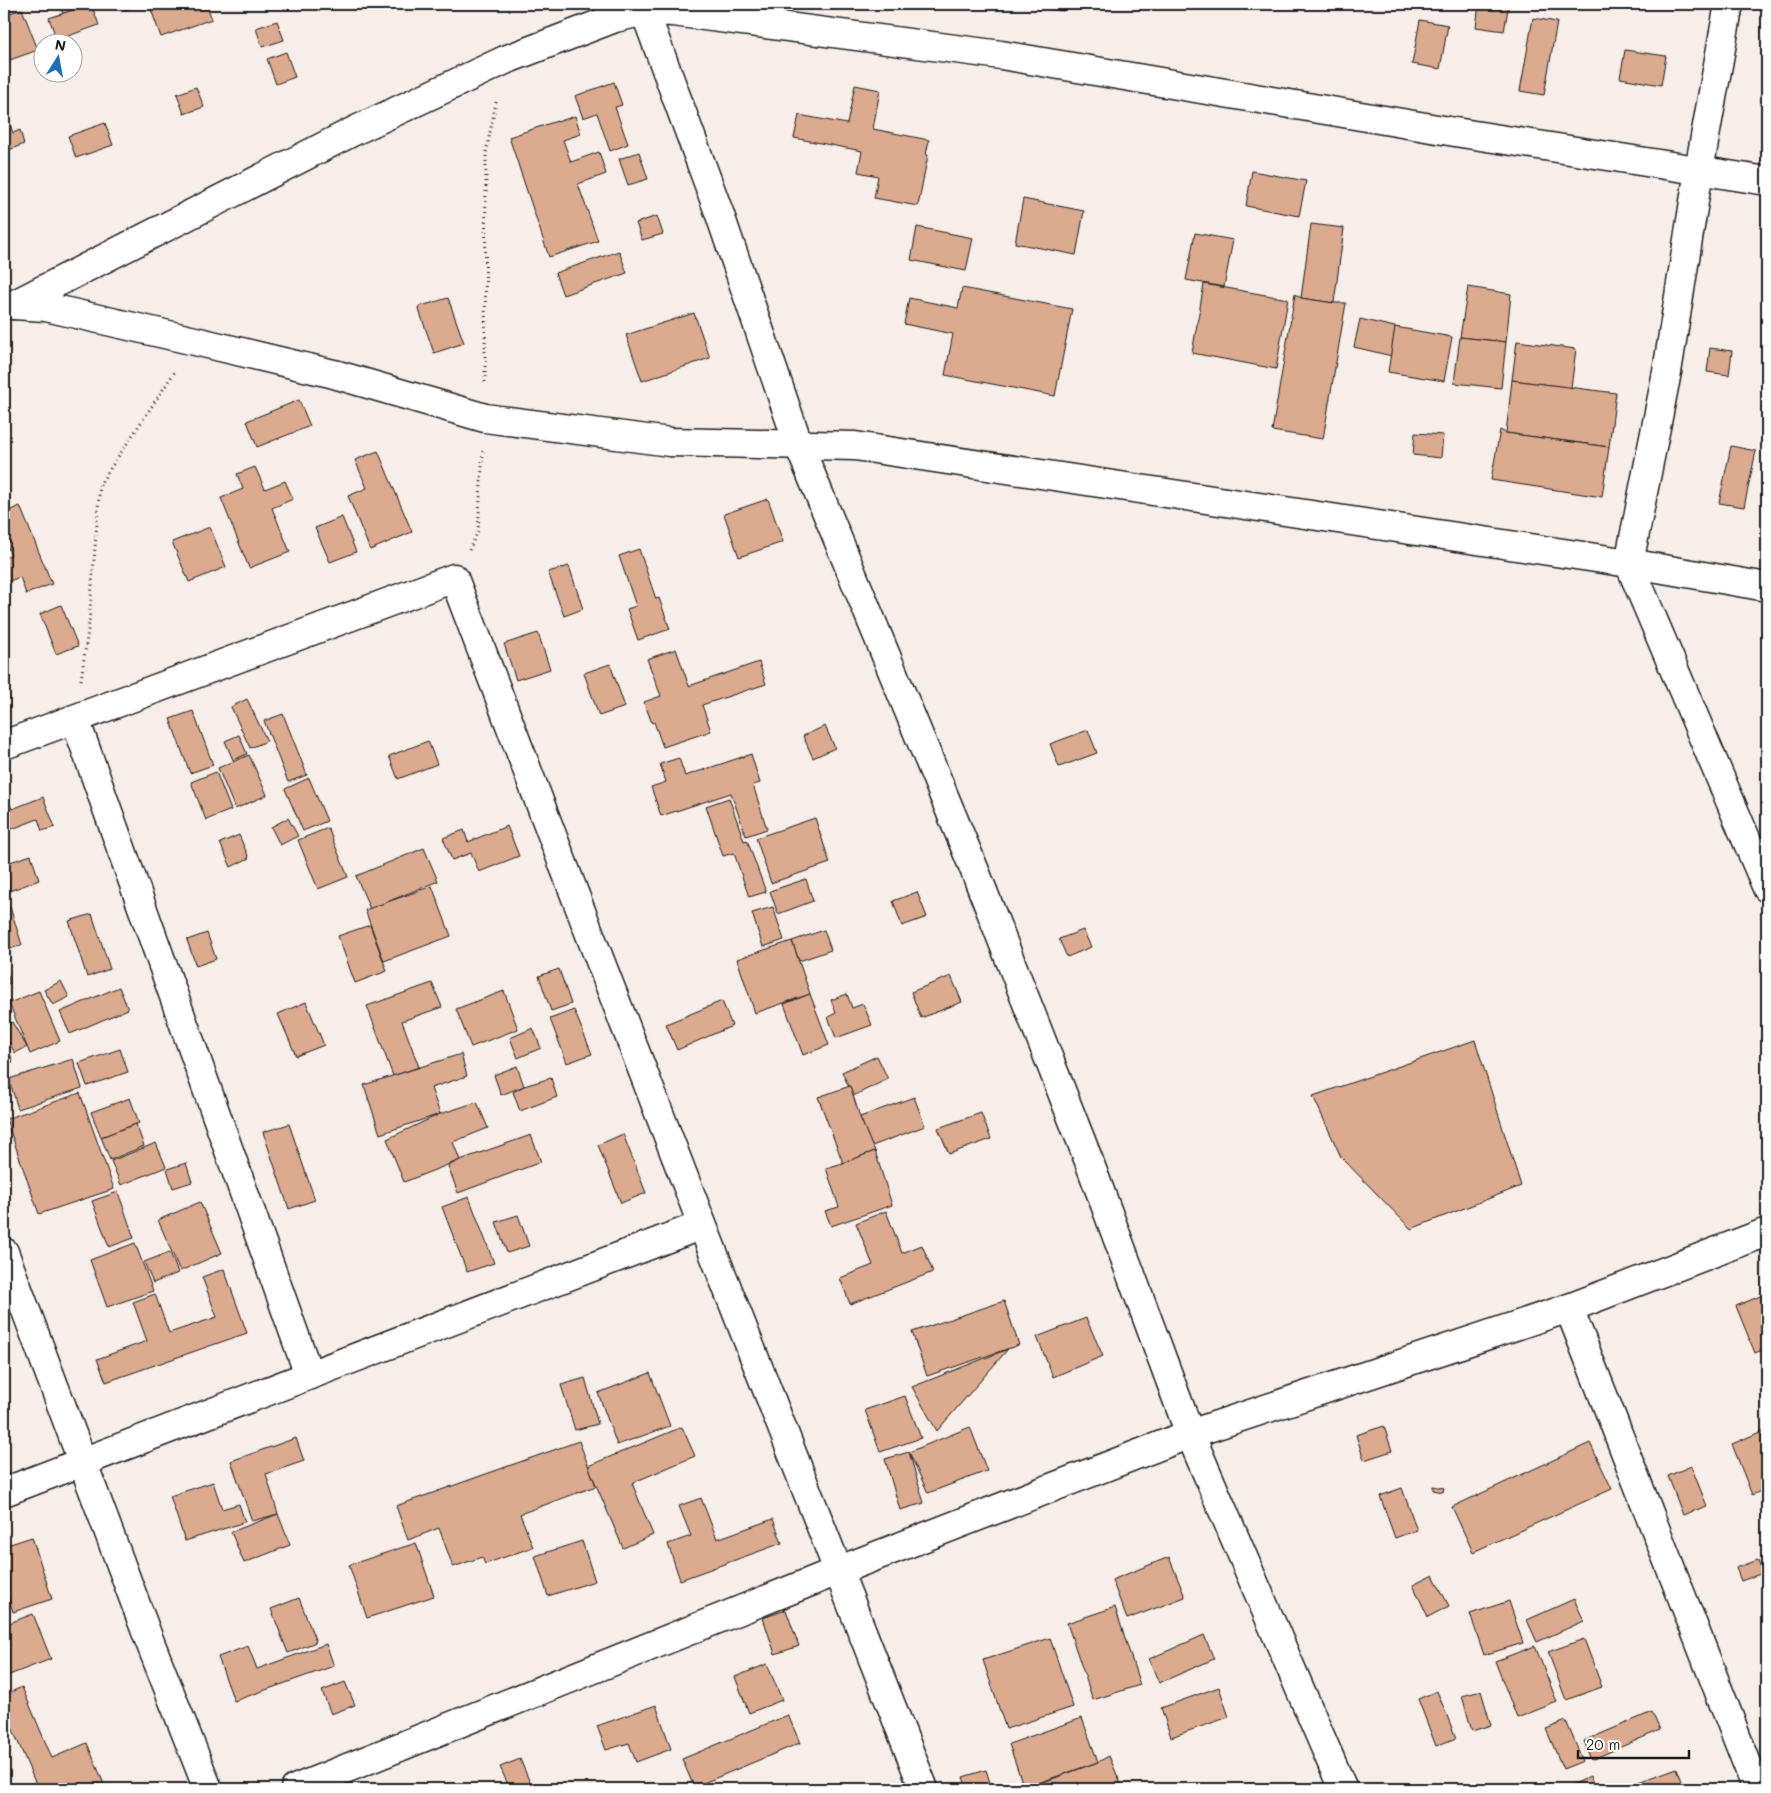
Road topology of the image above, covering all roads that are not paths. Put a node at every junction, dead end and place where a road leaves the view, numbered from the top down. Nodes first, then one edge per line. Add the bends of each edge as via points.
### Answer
1 (1729, 4) edge
2 (644, 8) edge
3 (1699, 170) junction
4 (1767, 181) edge
5 (8, 305) edge
6 (798, 443) junction
7 (1629, 563) junction
8 (1767, 587) edge
9 (75, 719) junction
10 (4, 744) edge
11 (1767, 888) edge
12 (702, 1225) junction
13 (1767, 1232) edge
14 (4, 1252) edge
15 (1569, 1308) junction
16 (309, 1375) junction
17 (1190, 1434) junction
18 (82, 1462) junction
19 (4, 1492) edge
20 (840, 1570) junction
21 (208, 1789) edge
22 (295, 1789) edge
23 (924, 1789) edge
24 (1343, 1789) edge
25 (1756, 1789) edge

1 - 3 street
2 - 3 street via 1001,55
2 - 5 street via 505,60 354,131
2 - 6 street via 720,215
3 - 4 street
3 - 7 street via 1666,372
5 - 6 street via 46,307 195,341 334,374 485,418 670,442
6 - 7 street via 855,446
6 - 17 street via 975,871 1087,1156
7 - 8 street
7 - 11 street
9 - 10 street
9 - 12 street via 454,578
9 - 16 street
12 - 16 street
12 - 20 street
13 - 15 street
14 - 18 street
15 - 17 street
15 - 25 street
16 - 18 street
17 - 20 street
17 - 24 street
18 - 19 street
18 - 21 street
20 - 22 street
20 - 23 street

